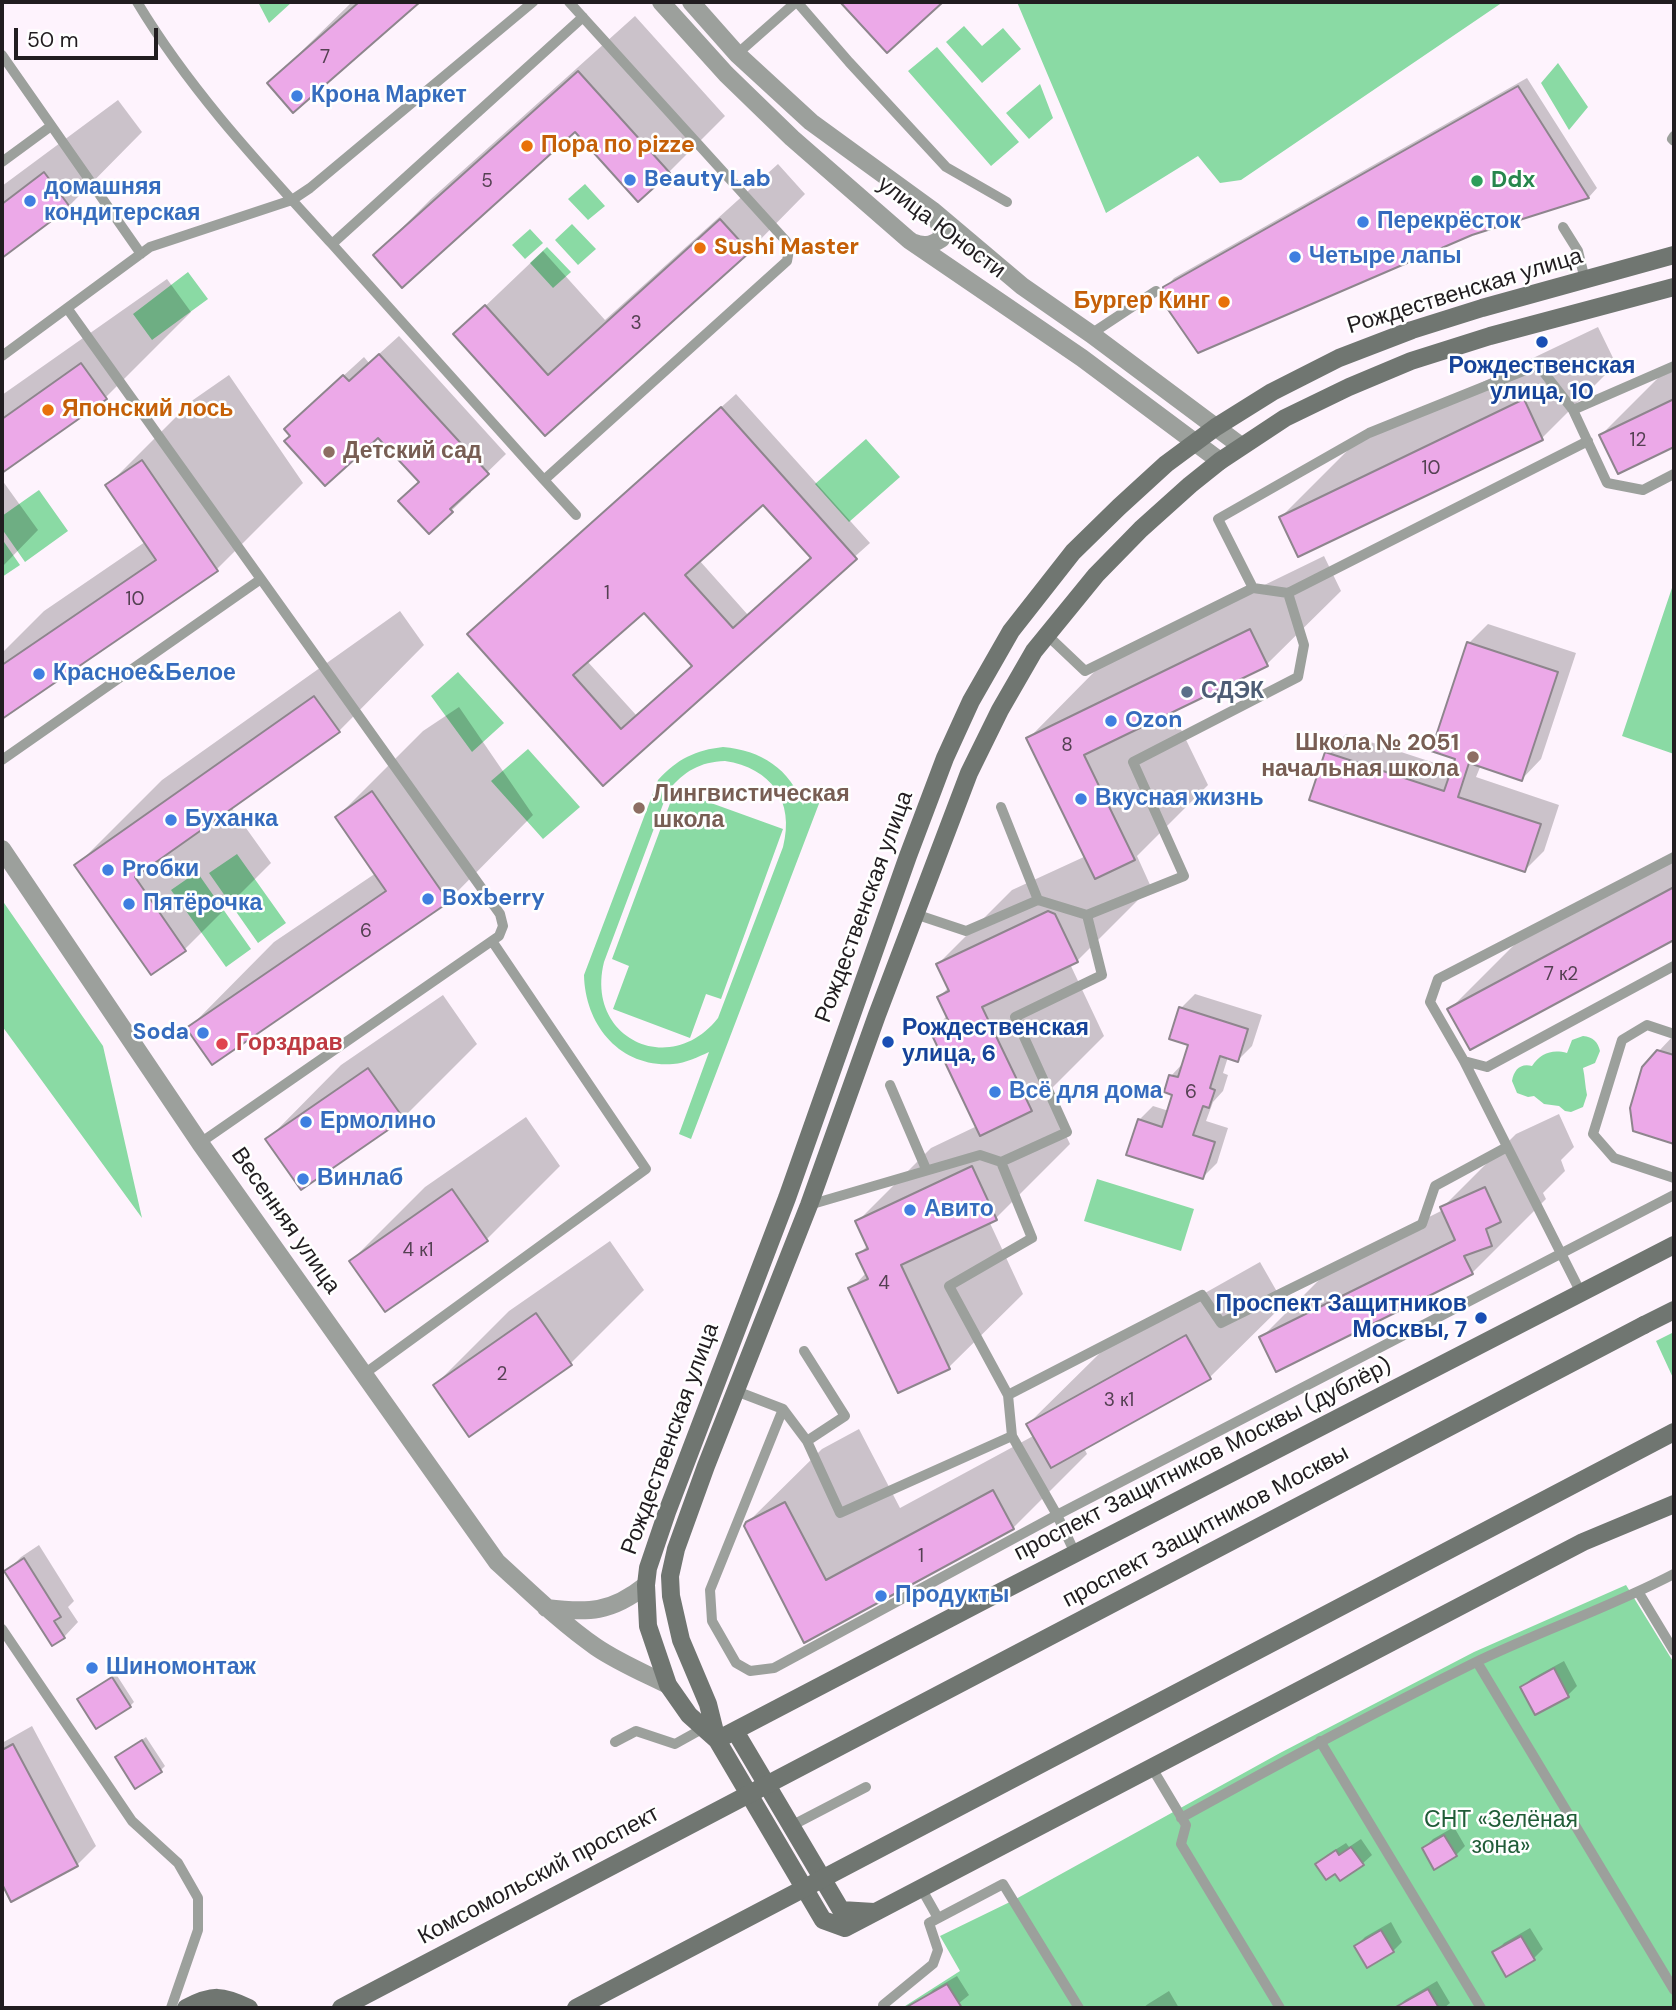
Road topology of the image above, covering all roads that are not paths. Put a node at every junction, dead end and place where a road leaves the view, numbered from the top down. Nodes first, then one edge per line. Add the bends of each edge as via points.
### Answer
1 (137, 2) edge
2 (533, 2) edge
3 (569, 2) edge
4 (662, 2) edge
5 (691, 2) edge
6 (796, 2) edge
7 (583, 17) junction
8 (737, 54) junction
9 (2, 55) edge
10 (51, 126) junction
11 (2, 162) edge
12 (292, 200) junction
13 (1007, 202) dead end
14 (932, 211) junction
15 (1563, 227) dead end
16 (909, 240) junction
17 (332, 244) junction
18 (141, 254) junction
19 (1674, 255) edge
20 (1586, 280) junction
21 (1674, 287) edge
22 (1156, 291) dead end
23 (67, 308) junction
24 (1091, 334) junction
25 (2, 356) edge
26 (1674, 366) edge
27 (1573, 410) junction
28 (1216, 427) junction
29 (1588, 441) junction
30 (1195, 442) junction
31 (1241, 446) junction
32 (1220, 461) junction
33 (1674, 474) edge
34 (544, 480) junction
35 (576, 515) dead end
36 (261, 579) junction
37 (1254, 588) junction
38 (1288, 593) junction
39 (1047, 635) junction
40 (2, 760) edge
41 (1002, 807) dead end
42 (2, 849) edge
43 (1674, 857) edge
44 (1038, 900) junction
45 (915, 914) junction
46 (1087, 915) junction
47 (492, 941) junction
48 (1674, 966) edge
49 (1674, 1034) edge
50 (1464, 1061) junction
51 (890, 1084) dead end
52 (200, 1143) junction
53 (1507, 1147) junction
54 (1001, 1162) junction
55 (926, 1170) junction
56 (1674, 1178) edge
57 (1674, 1195) edge
58 (808, 1205) junction
59 (1674, 1245) edge
60 (1561, 1254) junction
61 (1581, 1293) junction
62 (1674, 1310) edge
63 (804, 1351) dead end
64 (364, 1374) junction
65 (736, 1391) junction
66 (1008, 1395) junction
67 (783, 1409) junction
68 (1674, 1432) edge
69 (1012, 1436) junction
70 (807, 1441) junction
71 (1674, 1504) edge
72 (1057, 1515) junction
73 (1075, 1553) junction
74 (1674, 1574) edge
75 (646, 1585) junction
76 (1639, 1592) junction
77 (546, 1608) junction
78 (2, 1629) edge
79 (1674, 1651) edge
80 (1477, 1662) junction
81 (668, 1685) junction
82 (711, 1731) junction
83 (735, 1731) junction
84 (1320, 1741) junction
85 (615, 1742) dead end
86 (1152, 1768) junction
87 (866, 1787) dead end
88 (761, 1788) joint
89 (1181, 1818) junction
90 (791, 1826) junction
91 (921, 1888) junction
92 (876, 1912) junction
93 (939, 1918) junction
94 (1674, 1990) edge
95 (171, 2008) edge
96 (186, 2008) edge
97 (249, 2008) edge
98 (341, 2008) edge
99 (576, 2008) edge
100 (883, 2008) edge
101 (1079, 2008) edge
102 (1280, 2008) edge
103 (1481, 2008) edge

1 - 12 lane via 212,110
2 - 12 lane
3 - 7 lane
4 - 16 street, улица Юности via 792,138
5 - 8 street, улица Юности
6 - 8 lane
6 - 13 lane via 946,167
7 - 17 lane
7 - 34 lane via 786,241 789,250 787,261
8 - 14 street, улица Юности via 811,122
9 - 10 lane
10 - 11 lane
10 - 18 lane
12 - 17 lane
12 - 18 lane via 150,247
14 - 16 street via 941,239 922,246
14 - 24 street, улица Юности via 1022,286
15 - 20 lane via 1578,251
16 - 30 street, улица Юности
17 - 34 lane
18 - 23 lane
19 - 20 street, Рождественская улица
20 - 28 street, Рождественская улица via 1412,330 1339,358
21 - 31 street, Рождественская улица via 1411,362 1285,418
22 - 24 lane
23 - 25 lane
23 - 36 lane
24 - 28 street, улица Юности
26 - 27 lane
27 - 29 lane
27 - 37 lane via 1538,365 1369,433 1218,519
28 - 30 street, Рождественская улица
28 - 31 street, улица Юности
29 - 33 lane via 1607,483 1643,490
29 - 38 lane
30 - 32 street, улица Юности
30 - 75 street, Рождественская улица via 1073,552 1011,631 971,701 908,856 787,1198 667,1513
31 - 32 street, Рождественская улица
32 - 39 street, Рождественская улица via 1141,529
34 - 35 lane
36 - 40 lane
36 - 47 lane via 500,914 503,926
37 - 38 lane
37 - 39 lane via 1085,671
38 - 46 lane via 1304,645 1298,677 1133,762 1184,876
39 - 45 street, Рождественская улица via 1030,657 969,773
41 - 44 lane
42 - 52 street, Весенняя улица
43 - 50 lane via 1437,979 1430,1002
44 - 45 lane via 967,931
44 - 46 lane
45 - 58 street, Рождественская улица
46 - 54 lane via 1102,975 1016,1017 1067,1132
47 - 52 lane
47 - 64 lane via 646,1169
48 - 50 lane via 1487,1066
49 - 56 lane via 1647,1025 1622,1040 1593,1133 1614,1158
50 - 53 lane
51 - 55 lane
52 - 64 street, Весенняя улица
53 - 60 lane
53 - 66 lane via 1435,1186 1422,1224 1221,1323 1202,1295
54 - 55 lane via 980,1155
54 - 66 lane via 1032,1238 949,1286
55 - 58 lane
57 - 60 lane
58 - 65 street, Рождественская улица
59 - 61 street, проспект Защитников Москвы (дублёр)
60 - 61 lane
60 - 72 lane
61 - 73 street, проспект Защитников Москвы (дублёр)
62 - 88 street, проспект Защитников Москвы, bridge
63 - 70 lane via 845,1416
64 - 77 street, Весенняя улица via 497,1562
65 - 67 lane
65 - 82 street, Рождественская улица via 670,1576 681,1640 708,1704
66 - 69 lane
67 - 70 lane
67 - 72 lane via 710,1590 712,1621 736,1663 750,1671 774,1668
68 - 99 street, bridge
69 - 70 lane via 840,1513
69 - 72 lane
71 - 86 street via 1583,1542
72 - 73 lane
73 - 83 street, проспект Защитников Москвы (дублёр)
74 - 76 lane
75 - 77 street via 629,1599 608,1607 578,1612
75 - 81 street, Рождественская улица via 648,1626
76 - 79 lane
76 - 80 lane
77 - 81 street, Весенняя улица via 603,1651
78 - 95 lane via 132,1821 178,1863 198,1898 198,1930
80 - 84 lane
80 - 94 lane
81 - 82 street, Рождественская улица via 689,1715
82 - 83 street, проспект Защитников Москвы (дублёр)
82 - 85 lane via 675,1744 636,1731
82 - 92 street via 823,1920 845,1928
83 - 90 street
84 - 89 lane
84 - 103 lane
86 - 89 lane
86 - 91 street
87 - 90 lane
88 - 98 street, Комсомольский проспект, bridge
89 - 102 lane via 1186,1825 1181,1844
90 - 92 street via 841,1910
91 - 92 street
91 - 93 lane
93 - 100 lane via 929,1923 938,1950 933,1964
93 - 101 lane via 1003,1884
96 - 97 street via 220,1996

